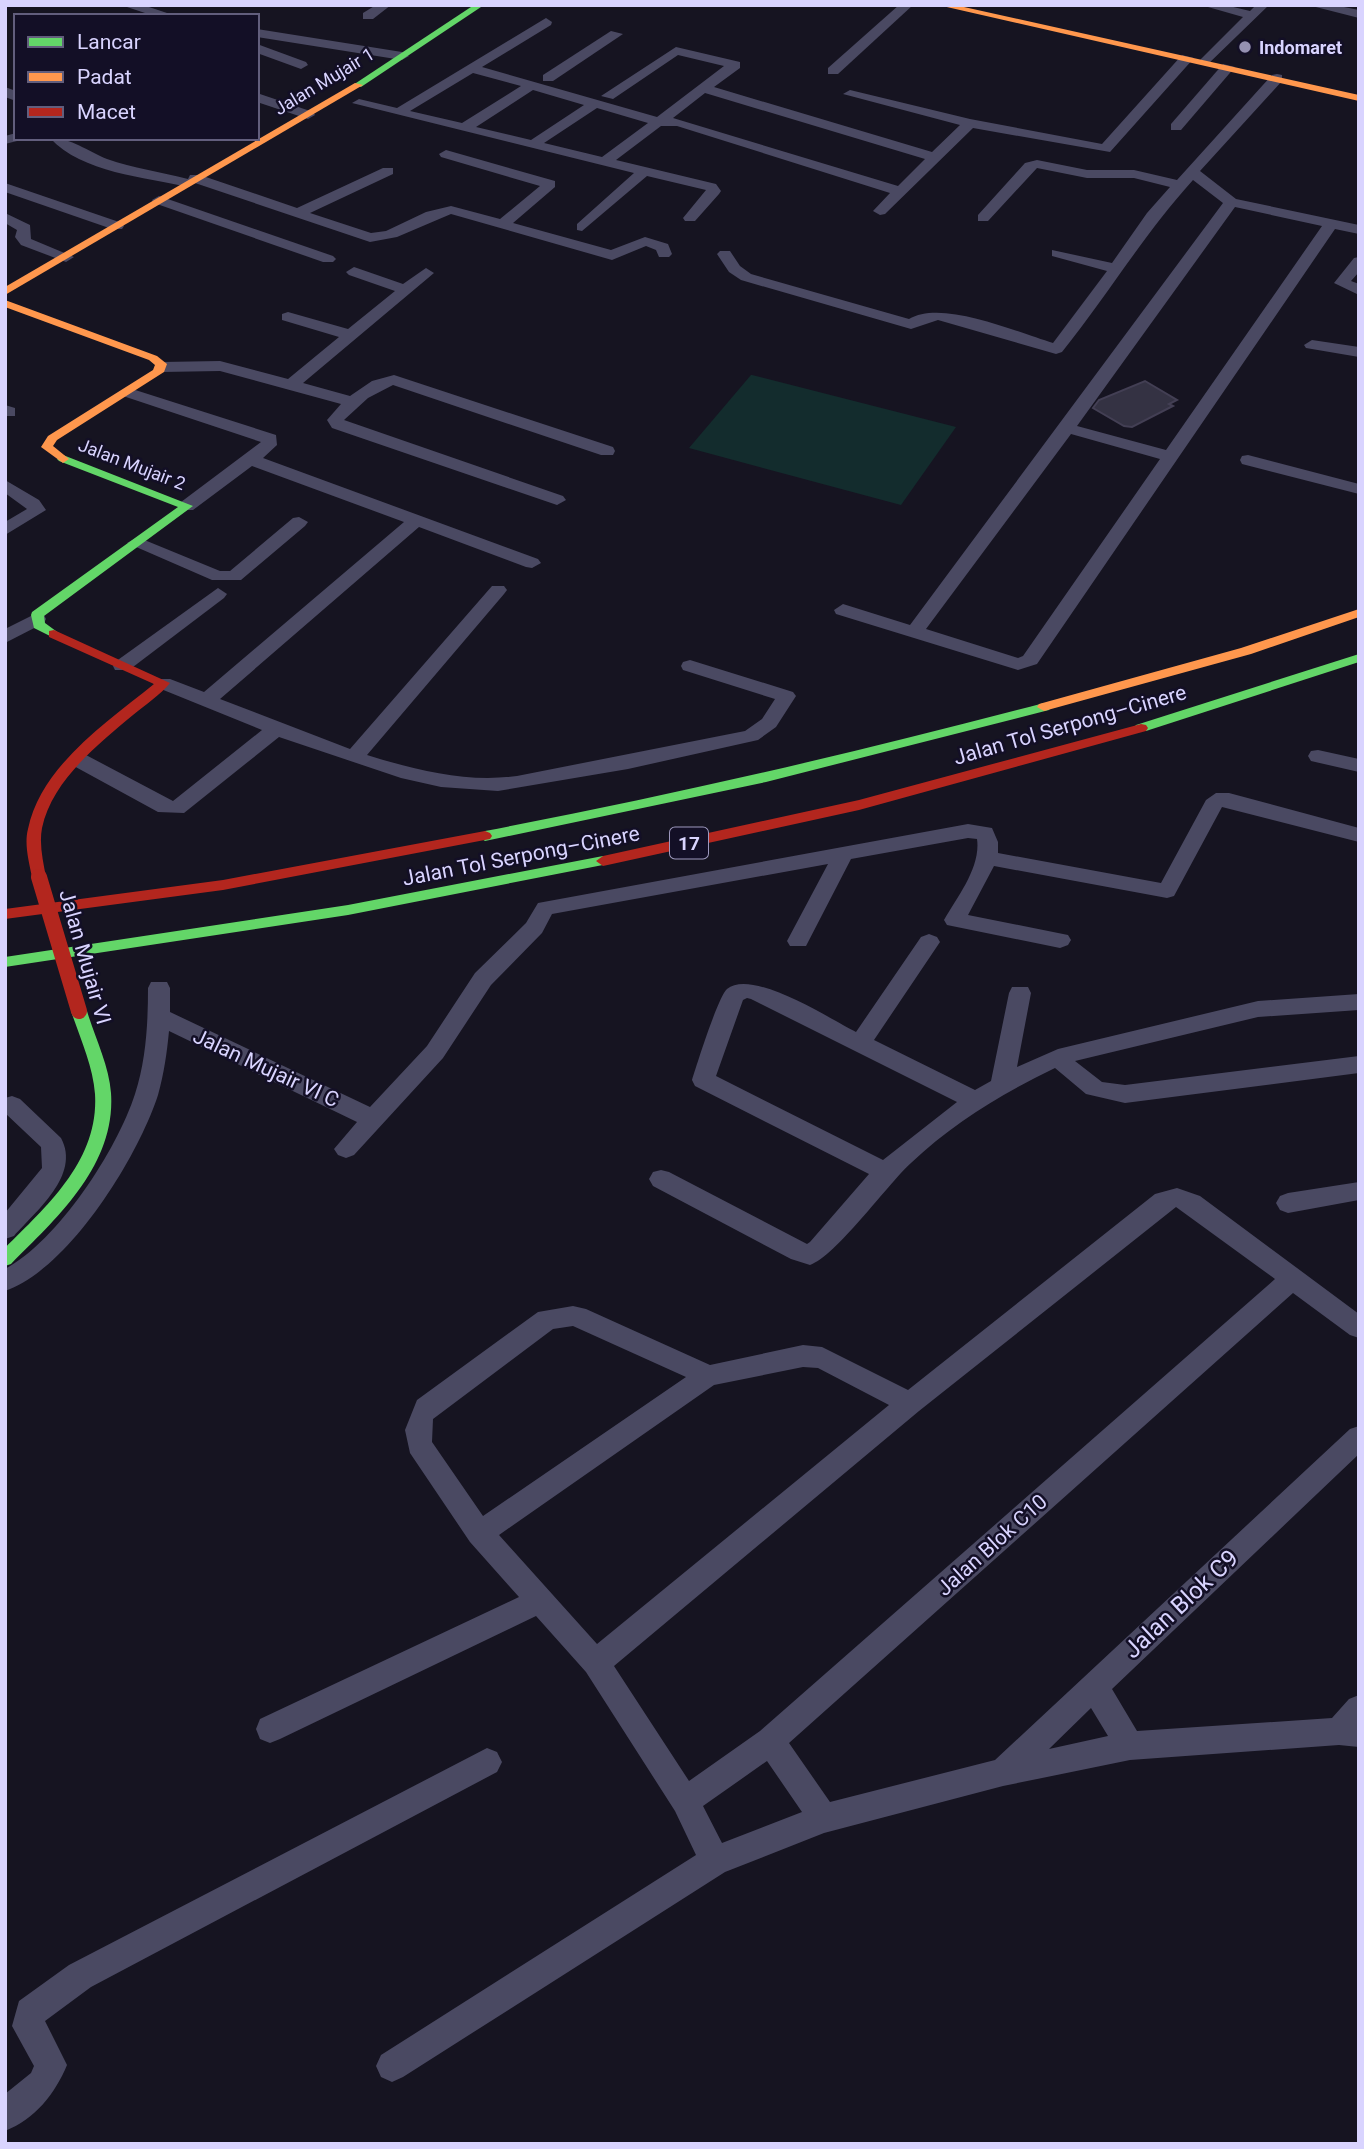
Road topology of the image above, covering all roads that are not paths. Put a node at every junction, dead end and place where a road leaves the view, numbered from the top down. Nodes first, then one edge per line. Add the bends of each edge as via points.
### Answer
1 (127, 5) edge
2 (385, 5) edge
3 (481, 5) edge
4 (907, 5) edge
5 (942, 5) edge
6 (1207, 5) edge
7 (1263, 5) edge
8 (1314, 5) edge
9 (162, 14) edge
10 (1359, 14) edge
11 (1251, 15) junction
12 (368, 16) dead end
13 (546, 22) dead end
14 (259, 33) edge
15 (616, 34) dead end
16 (259, 49) edge
17 (402, 56) junction
18 (1187, 58) junction
19 (485, 59) junction
20 (1206, 62) junction
21 (1228, 67) junction
22 (471, 68) junction
23 (833, 71) dead end
24 (283, 75) dead end
25 (548, 78) junction
26 (1277, 78) junction
27 (532, 85) junction
28 (705, 89) junction
29 (850, 94) dead end
30 (608, 96) junction
31 (259, 98) edge
32 (1359, 99) edge
33 (359, 103) dead end
34 (594, 104) junction
35 (401, 111) junction
36 (308, 115) junction
37 (669, 120) junction
38 (970, 122) junction
39 (466, 127) junction
40 (1176, 127) dead end
41 (60, 140) edge
42 (535, 143) junction
43 (446, 153) dead end
44 (935, 157) junction
45 (607, 160) junction
46 (388, 171) dead end
47 (644, 171) junction
48 (1192, 172) junction
49 (191, 180) junction
50 (1180, 185) junction
51 (5, 187) edge
52 (900, 191) junction
53 (159, 200) junction
54 (1231, 202) junction
55 (880, 211) dead end
56 (298, 213) junction
57 (5, 217) edge
58 (690, 218) dead end
59 (983, 218) dead end
60 (1331, 224) junction
61 (502, 225) junction
62 (117, 226) junction
63 (582, 227) dead end
64 (1359, 230) edge
65 (1057, 253) dead end
66 (664, 254) dead end
67 (726, 254) dead end
68 (66, 257) junction
69 (328, 259) dead end
70 (1359, 261) edge
71 (1115, 268) junction
72 (354, 272) dead end
73 (426, 273) dead end
74 (8, 288) edge
75 (406, 290) junction
76 (1359, 290) edge
77 (5, 303) edge
78 (288, 317) dead end
79 (349, 335) junction
80 (1312, 345) dead end
81 (1359, 352) edge
82 (162, 367) junction
83 (292, 384) junction
84 (129, 393) junction
85 (353, 402) junction
86 (1068, 428) junction
87 (607, 451) dead end
88 (1169, 456) junction
89 (250, 459) junction
90 (1248, 460) dead end
91 (5, 485) edge
92 (1359, 489) edge
93 (557, 500) dead end
94 (187, 506) junction
95 (417, 520) junction
96 (299, 522) dead end
97 (5, 530) edge
98 (136, 543) junction
99 (532, 563) dead end
100 (498, 590) dead end
101 (218, 594) dead end
102 (843, 610) dead end
103 (1359, 613) edge
104 (37, 619) junction
105 (914, 632) junction
106 (5, 637) edge
107 (1359, 658) edge
108 (122, 666) junction
109 (690, 666) dead end
110 (163, 683) junction
111 (208, 699) junction
112 (277, 728) junction
113 (355, 756) junction
114 (1318, 756) dead end
115 (79, 760) junction
116 (1359, 766) edge
117 (1359, 835) edge
118 (843, 854) junction
119 (988, 858) junction
120 (5, 914) edge
121 (1060, 940) dead end
122 (798, 941) dead end
123 (929, 942) dead end
124 (5, 962) edge
125 (159, 988) dead end
126 (1020, 993) dead end
127 (1359, 1002) edge
128 (159, 1017) junction
129 (860, 1042) junction
130 (1058, 1057) junction
131 (1359, 1064) edge
132 (1002, 1084) junction
133 (974, 1100) junction
134 (12, 1105) dead end
135 (373, 1119) junction
136 (346, 1149) dead end
137 (886, 1172) junction
138 (661, 1179) dead end
139 (1359, 1191) edge
140 (1288, 1203) dead end
141 (9, 1241) edge
142 (1292, 1279) junction
143 (5, 1281) edge
144 (1359, 1328) edge
145 (708, 1376) junction
146 (910, 1403) junction
147 (1359, 1437) edge
148 (480, 1533) junction
149 (541, 1600) junction
150 (596, 1663) junction
151 (1094, 1686) junction
152 (1352, 1724) edge
153 (270, 1729) dead end
154 (770, 1741) junction
155 (1130, 1746) junction
156 (487, 1762) dead end
157 (1003, 1772) junction
158 (685, 1801) junction
159 (824, 1818) junction
160 (715, 1861) junction
161 (392, 2066) dead end
162 (5, 2115) edge

1 - 9 street
2 - 12 street
3 - 17 main road, Jalan Mujair 1
4 - 23 street
5 - 18 main road
6 - 11 street
7 - 11 street
8 - 10 street
11 - 20 street
13 - 19 street
14 - 17 street
15 - 25 street
16 - 24 street via 300,64
17 - 36 main road, Jalan Mujair 1
18 - 20 main road
18 - 38 street via 1102,150
19 - 22 street
19 - 25 street
20 - 21 main road
21 - 26 main road
21 - 40 street
22 - 27 street
22 - 35 street
25 - 30 street
26 - 32 main road
26 - 48 street
27 - 34 street
27 - 39 street
28 - 30 street via 735,65 679,51
28 - 37 street
28 - 44 street
29 - 38 street
30 - 37 street
31 - 36 street
33 - 35 street
34 - 37 street
34 - 42 street
35 - 39 street
36 - 49 main road, Jalan Mujair 1
37 - 45 street
37 - 52 street
38 - 44 street
39 - 42 street
41 - 49 street via 107,166
42 - 45 street
43 - 61 street via 550,184
44 - 52 street
45 - 47 street
46 - 56 street
47 - 58 street via 714,188
47 - 63 street
48 - 50 street
48 - 54 street
49 - 53 main road, Jalan Mujair 1
49 - 56 street
50 - 59 street via 1134,174 1087,174 1037,164
50 - 71 street
51 - 62 street
52 - 55 street
53 - 62 main road, Jalan Mujair 1
53 - 69 street
54 - 60 street
54 - 86 street
56 - 61 street via 370,238 390,235 444,210
57 - 68 street via 25,228 22,237 26,242
60 - 64 street
60 - 88 street
61 - 66 street via 612,255 645,241 663,247
62 - 68 main road, Jalan Mujair 1
65 - 71 street
67 - 71 street via 740,274 806,295 911,324 939,315 1056,349
68 - 74 main road, Jalan Mujair 1
70 - 76 street via 1342,283
72 - 75 street
73 - 75 street
75 - 79 street
77 - 82 main road via 153,358
78 - 79 street
79 - 83 street
80 - 81 street
82 - 83 street via 220,366
82 - 84 main road, Jalan Mujair 2
83 - 85 street
84 - 89 street via 270,439 269,445
84 - 94 main road, Jalan Mujair 2 via 52,438 47,447 63,459
85 - 87 street via 382,382 394,380
85 - 93 street via 337,423
86 - 88 street
86 - 105 street
88 - 105 street via 1027,663
89 - 94 street
89 - 95 street
90 - 92 street
91 - 97 street via 37,510
94 - 98 main road, Jalan Mujair 2
95 - 99 street
95 - 111 street
96 - 98 street via 229,578
98 - 104 main road, Jalan Mujair 2 via 42,610
100 - 113 street
101 - 108 street
102 - 105 street
103 - 120 main road, Jalan Tol Serpong–Cinere / 17 via 1246,652 934,738 576,820 223,885
104 - 106 street
104 - 108 main road via 49,632
107 - 124 main road, Jalan Tol Serpong–Cinere / 17 via 968,777 591,866 223,933
108 - 110 main road
109 - 113 street via 786,696 769,723 751,736 526,780 483,785 440,782
110 - 111 street
110 - 115 main road, Jalan Mujair VI
111 - 112 street
112 - 113 street
112 - 115 street via 177,808 165,807
114 - 116 street
115 - 141 main road, Jalan Mujair VI, bridge via 48,799 36,824 35,851 103,1096 99,1135 65,1199
117 - 119 street via 1216,800 1167,891
118 - 119 street via 968,831 985,833
118 - 122 street
118 - 135 street via 545,908 534,928 483,979 435,1052
119 - 121 street via 955,920
123 - 129 street
125 - 128 street
126 - 132 street
127 - 130 street via 1258,1009
128 - 135 street, Jalan Mujair VI C
128 - 143 street via 146,1097 89,1203 18,1277
129 - 133 street
129 - 137 street via 755,991 744,990 734,995 704,1080
130 - 131 street via 1090,1088 1125,1094
130 - 132 street
132 - 133 street
133 - 137 street
134 - 141 street via 53,1144 54,1168
135 - 136 street
137 - 138 street via 810,1255
139 - 140 street
142 - 144 street
142 - 146 street via 1192,1203 1177,1197 1163,1201
142 - 154 street, Jalan Blok C10
145 - 146 street via 803,1356 822,1358
145 - 148 street
145 - 148 street via 586,1319 547,1319 426,1408 420,1418 419,1445
146 - 150 street
147 - 151 street, Jalan Blok C9
148 - 149 street
149 - 150 street
149 - 153 street
150 - 158 street
151 - 155 street
151 - 157 street, Jalan Blok C9
152 - 155 street
154 - 158 street, Jalan Blok C10
154 - 159 street
155 - 157 street
156 - 162 street via 80,1976 30,2012 28,2026 51,2065 42,2084
157 - 159 street
158 - 160 street
159 - 160 street
160 - 161 street

